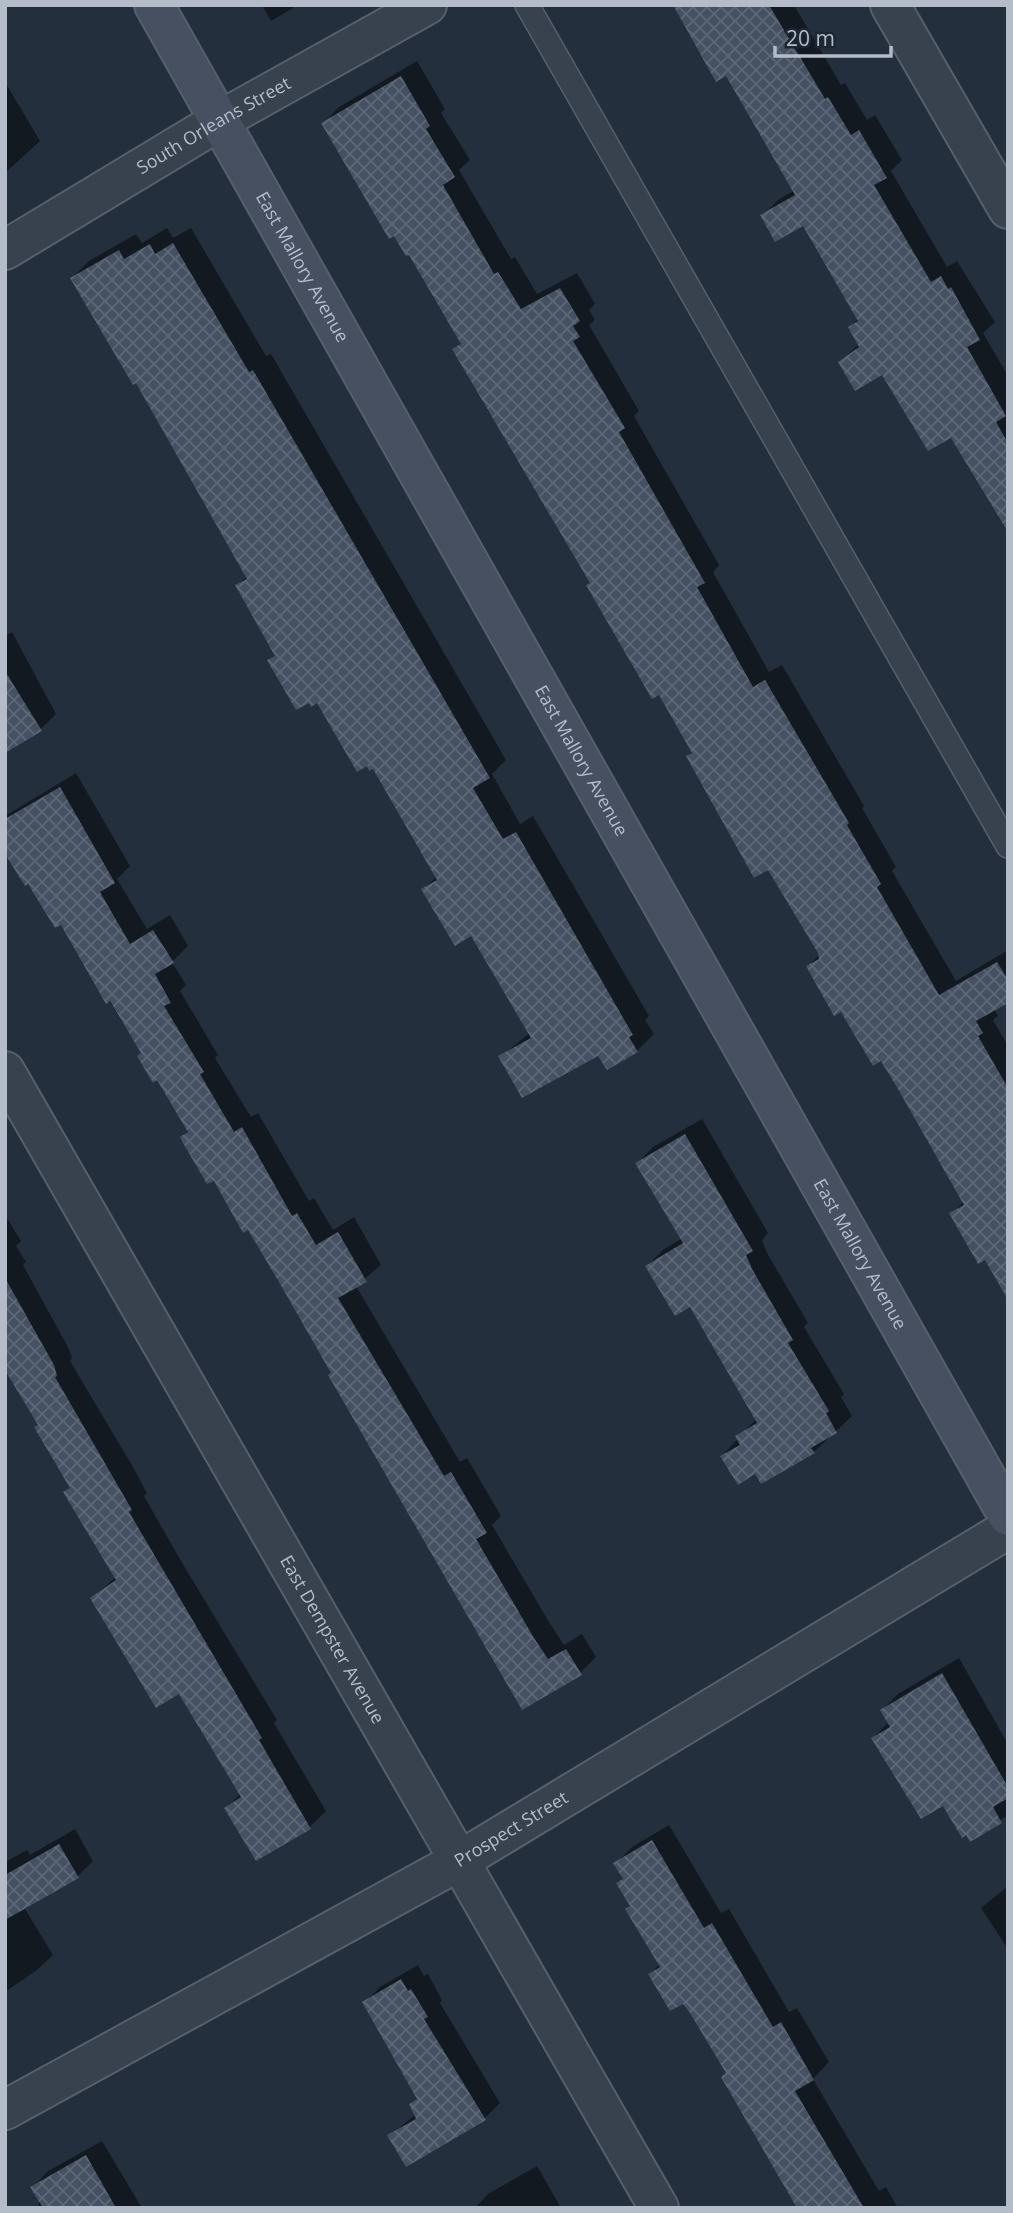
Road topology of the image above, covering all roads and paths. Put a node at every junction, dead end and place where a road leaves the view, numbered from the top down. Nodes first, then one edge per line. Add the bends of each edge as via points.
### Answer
1 (154, 5) edge
2 (426, 5) edge
3 (527, 5) edge
4 (890, 5) edge
5 (219, 121) junction
6 (1008, 209) edge
7 (5, 250) edge
8 (1008, 846) edge
9 (5, 1071) edge
10 (1008, 1516) edge
11 (1008, 1529) edge
12 (459, 1861) junction
13 (5, 2110) edge
14 (659, 2208) edge

1 - 5 main road, East Mallory Avenue
2 - 5 street, South Orleans Street
3 - 8 lane
4 - 6 street
5 - 7 street, South Orleans Street
5 - 10 main road, East Mallory Avenue
9 - 12 street, East Dempster Avenue
11 - 12 street, Prospect Street
12 - 13 street, Prospect Street
12 - 14 street, East Dempster Avenue

